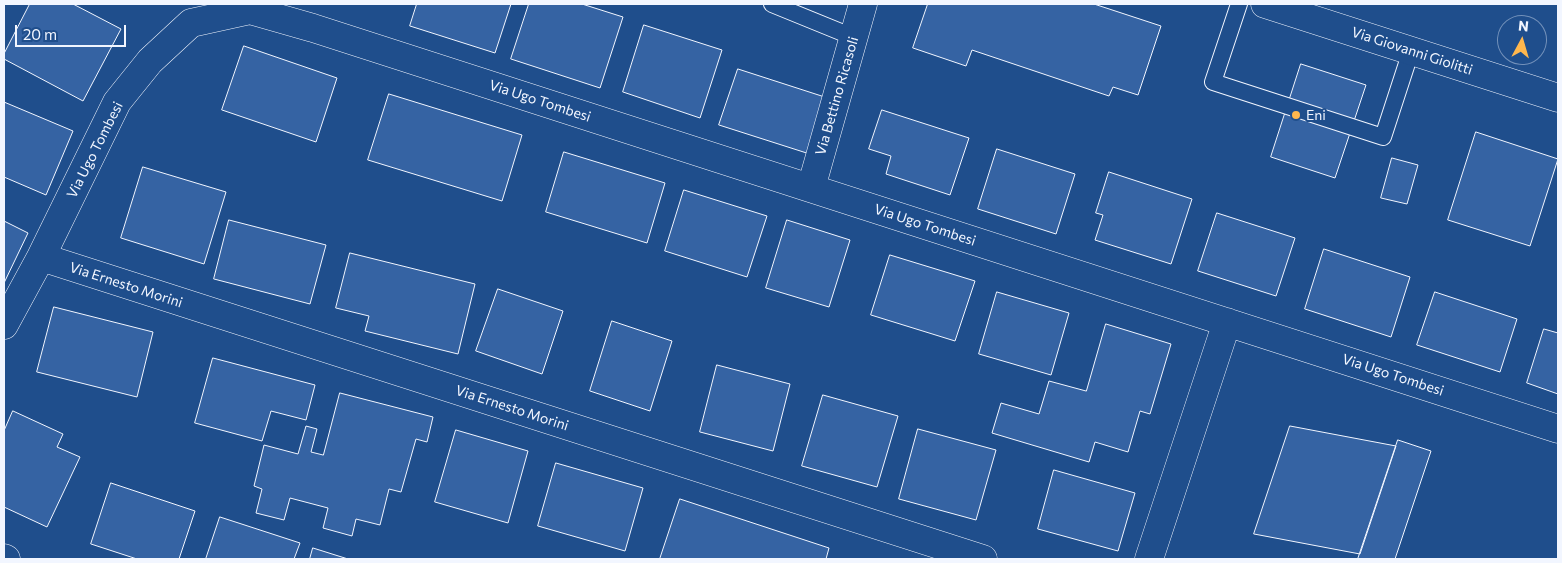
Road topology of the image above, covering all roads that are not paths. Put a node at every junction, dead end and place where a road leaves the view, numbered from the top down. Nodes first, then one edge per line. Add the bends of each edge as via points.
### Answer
1 (772, 4) edge
2 (863, 4) edge
3 (1239, 4) edge
4 (1265, 4) edge
5 (1305, 10) edge
6 (854, 37) junction
7 (1411, 51) junction
8 (1558, 98) edge
9 (811, 188) junction
10 (41, 258) junction
11 (1228, 322) junction
12 (4, 325) edge
13 (1558, 429) edge
14 (983, 559) edge
15 (1149, 559) edge

1 - 6 lane
2 - 6 street, Via Bettino Ricasoli
3 - 7 lane via 1213,82 1383,137
4 - 5 street, Via Giovanni Giolitti
5 - 7 street, Via Giovanni Giolitti
6 - 9 street, Via Bettino Ricasoli
7 - 8 street, Via Giovanni Giolitti
9 - 10 street, Via Ugo Tombesi via 250,10 191,23 150,61 117,102
9 - 11 street, Via Ugo Tombesi
10 - 12 street, Via Ugo Tombesi
10 - 14 street, Via Ernesto Morini
11 - 13 street, Via Ugo Tombesi
11 - 15 street

